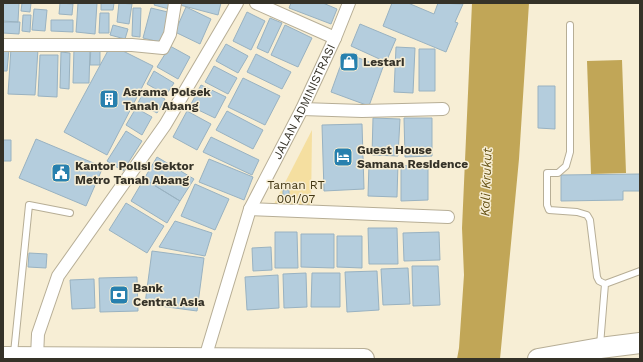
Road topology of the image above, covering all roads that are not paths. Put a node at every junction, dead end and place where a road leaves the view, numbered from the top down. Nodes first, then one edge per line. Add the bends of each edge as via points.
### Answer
1 (175, 3) edge
2 (237, 3) edge
3 (256, 3) edge
4 (349, 3) edge
5 (570, 25) dead end
6 (335, 38) junction
7 (3, 45) edge
8 (302, 109) junction
9 (443, 109) dead end
10 (250, 209) junction
11 (70, 213) dead end
12 (448, 217) dead end
13 (640, 271) edge
14 (605, 284) junction
15 (640, 343) edge
16 (600, 348) junction
17 (37, 357) junction
18 (7, 358) edge
19 (205, 358) junction
20 (364, 359) edge
21 (538, 359) edge

1 - 7 street via 170,34 163,48 132,45
2 - 17 street via 175,96 164,125 58,276 38,334
3 - 6 street
4 - 6 street, JALAN ADMINISTRASI
5 - 14 lane via 570,152 566,166 558,173 547,173 547,205 549,210 588,215 597,277
6 - 8 street, JALAN ADMINISTRASI
8 - 9 street
8 - 10 street, JALAN ADMINISTRASI
10 - 12 street
10 - 19 street, JALAN ADMINISTRASI
11 - 18 lane via 29,205
13 - 14 lane
14 - 16 lane
15 - 16 main road
16 - 21 main road
17 - 18 main road
17 - 19 main road
19 - 20 main road

